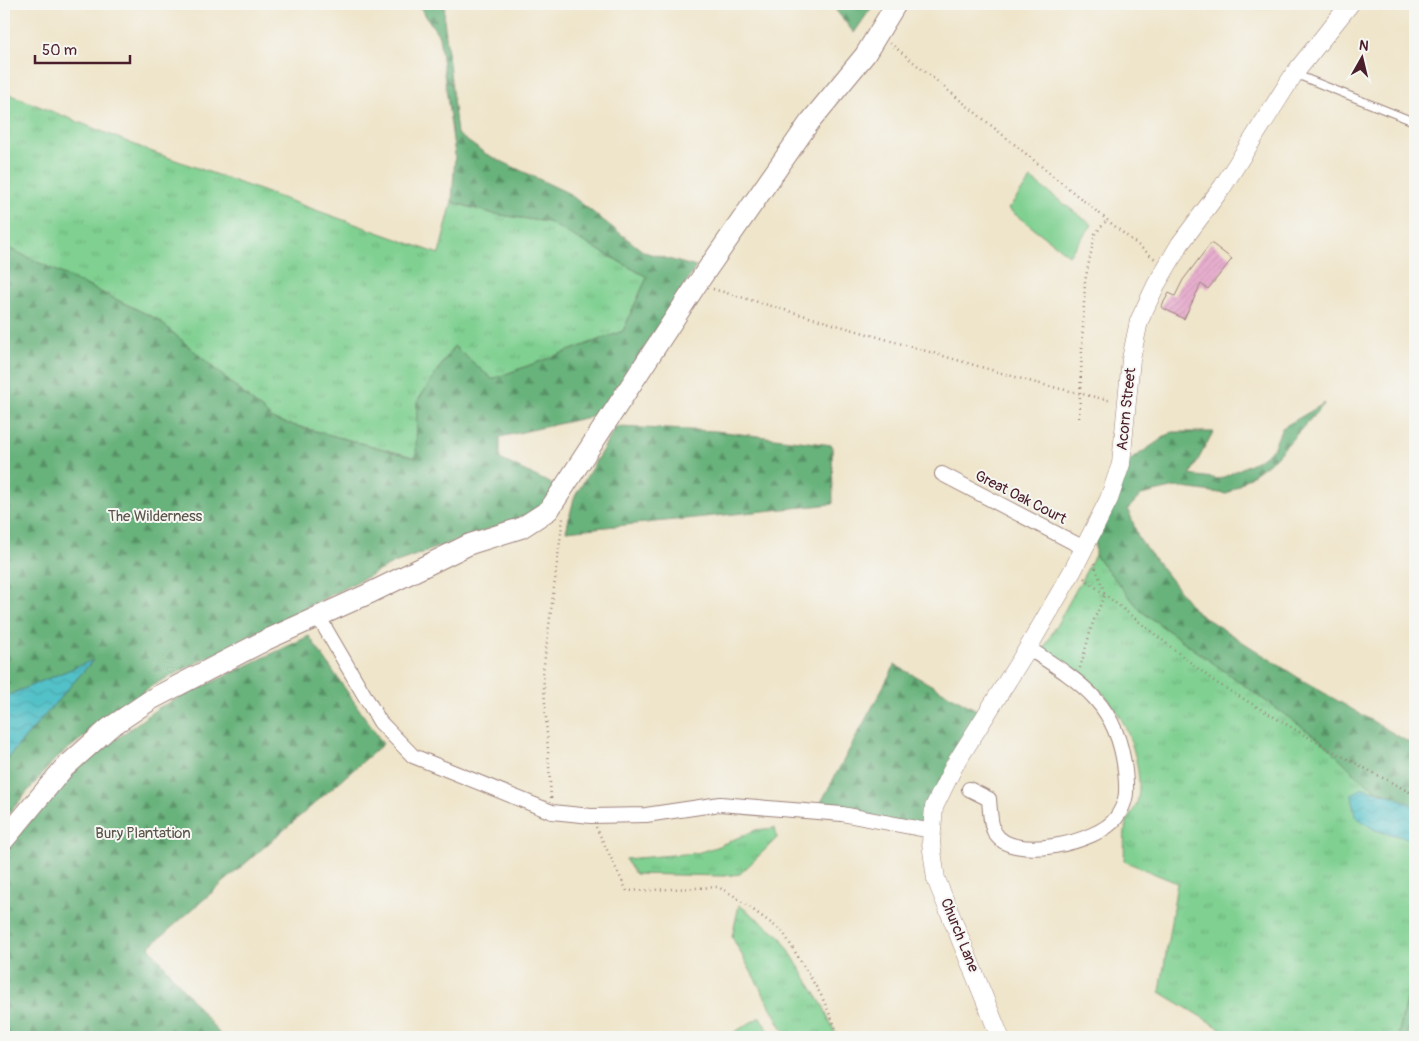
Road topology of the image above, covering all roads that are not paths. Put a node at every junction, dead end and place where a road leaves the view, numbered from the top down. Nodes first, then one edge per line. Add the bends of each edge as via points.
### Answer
1 (896, 4) edge
2 (1350, 4) edge
3 (1294, 74) junction
4 (1415, 122) edge
5 (942, 474) dead end
6 (1083, 550) junction
7 (318, 616) junction
8 (1028, 648) junction
9 (969, 789) dead end
10 (932, 831) junction
11 (4, 840) edge
12 (1000, 1037) edge

1 - 7 main road via 865,55 809,123 697,284 550,510 521,528 470,544
2 - 3 street, Acorn Street
3 - 4 lane
3 - 6 street, Acorn Street via 1166,268 1139,322 1131,359 1121,464 1109,499
5 - 6 street, Great Oak Court
6 - 8 street, Acorn Street
7 - 10 street via 380,722 413,756 552,812 591,816 646,815 720,804 842,814
7 - 11 main road via 152,699 109,728 63,769
8 - 9 street via 1092,693 1105,711 1122,746 1127,797 1116,819 1081,841 1044,848 1011,845 1001,840 994,832 989,799
8 - 10 street, Acorn Street via 954,766 934,807
10 - 12 street, Church Lane via 936,879

